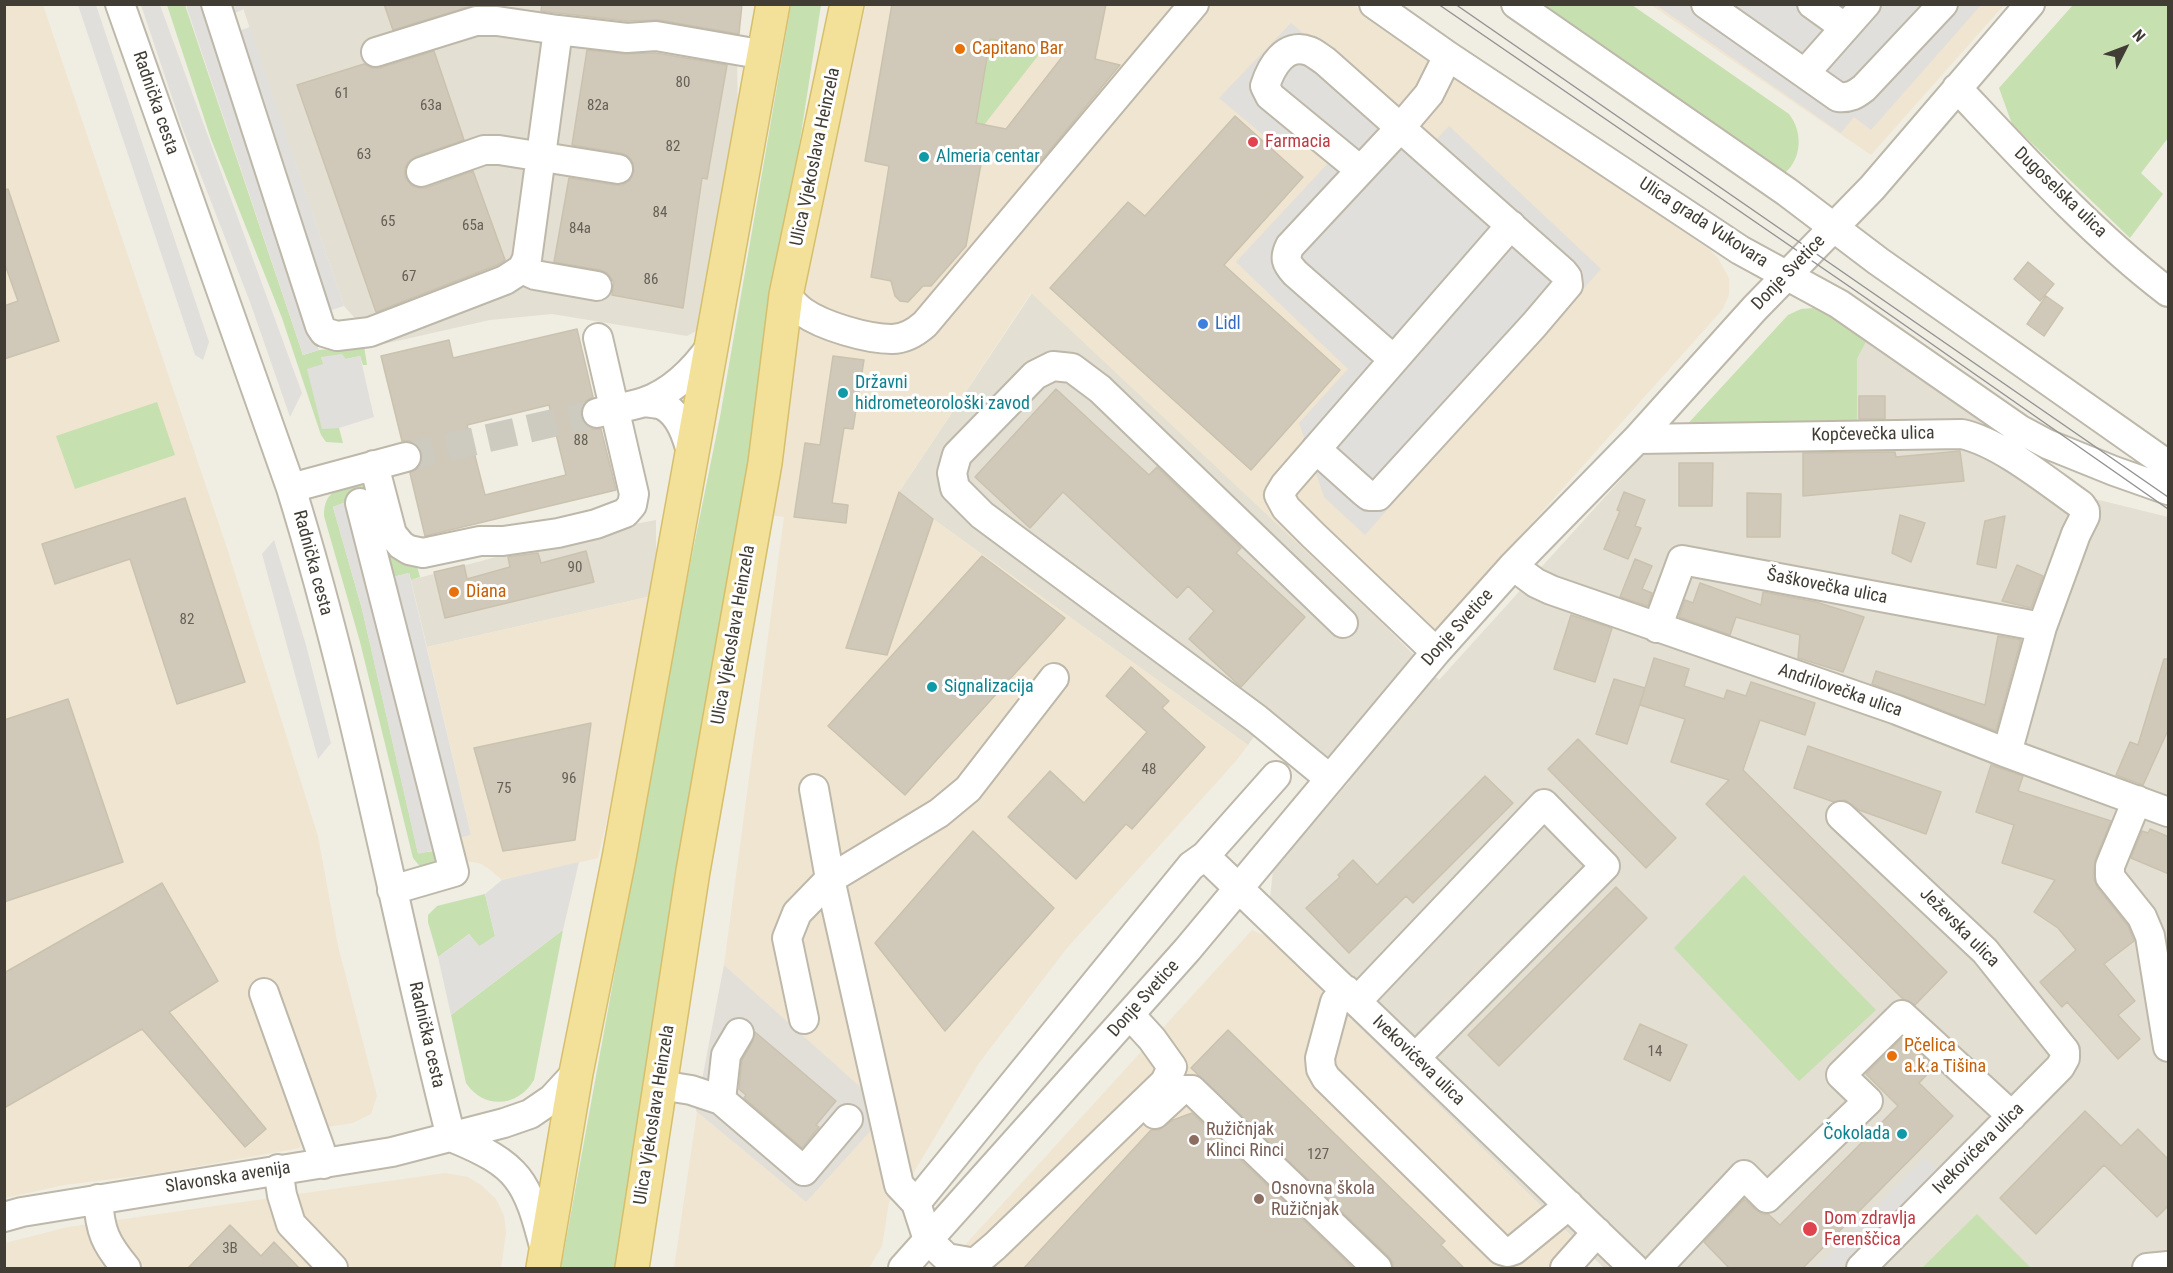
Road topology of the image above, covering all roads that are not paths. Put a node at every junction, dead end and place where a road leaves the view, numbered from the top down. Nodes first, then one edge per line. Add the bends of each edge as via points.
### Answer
1 (120, 4) edge
2 (216, 4) edge
3 (773, 4) edge
4 (847, 4) edge
5 (1194, 4) edge
6 (1374, 4) edge
7 (1516, 4) edge
8 (1706, 4) edge
9 (1812, 4) edge
10 (1866, 4) edge
11 (1943, 4) edge
12 (2030, 4) edge
13 (496, 13) edge
14 (1844, 27) junction
15 (558, 30) junction
16 (376, 52) dead end
17 (765, 55) junction
18 (1448, 56) junction
19 (1805, 73) junction
20 (1957, 88) junction
21 (1401, 127) junction
22 (542, 156) junction
23 (618, 169) dead end
24 (1360, 170) junction
25 (421, 172) dead end
26 (1511, 225) junction
27 (1833, 228) junction
28 (522, 269) junction
29 (1788, 276) junction
30 (597, 286) dead end
31 (2169, 292) edge
32 (786, 295) junction
33 (598, 338) dead end
34 (712, 345) junction
35 (1394, 359) junction
36 (645, 402) junction
37 (605, 411) junction
38 (1637, 439) junction
39 (1316, 449) junction
40 (692, 456) junction
41 (406, 458) tunnel mouth
42 (374, 465) junction
43 (2169, 465) edge
44 (291, 488) junction
45 (2169, 490) edge
46 (360, 503) dead end
47 (1513, 566) junction
48 (1343, 623) dead end
49 (2042, 627) junction
50 (1658, 628) junction
51 (1436, 652) junction
52 (1054, 678) dead end
53 (2007, 753) junction
54 (1276, 776) dead end
55 (1330, 779) junction
56 (814, 789) dead end
57 (2137, 800) junction
58 (2167, 806) edge
59 (1842, 816) dead end
60 (1205, 856) junction
61 (830, 879) junction
62 (1240, 888) junction
63 (392, 890) junction
64 (264, 993) dead end
65 (1352, 995) junction
66 (1130, 1015) junction
67 (804, 1019) dead end
68 (739, 1033) dead end
69 (2169, 1047) edge
70 (2065, 1051) joint
71 (1416, 1057) junction
72 (576, 1073) junction
73 (660, 1085) junction
74 (721, 1100) junction
75 (2012, 1116) junction
76 (848, 1119) dead end
77 (1119, 1127) junction
78 (451, 1137) junction
79 (323, 1164) junction
80 (278, 1170) junction
81 (98, 1199) junction
82 (916, 1203) junction
83 (1569, 1205) junction
84 (4, 1217) edge
85 (1597, 1232) junction
86 (928, 1240) junction
87 (993, 1257) edge
88 (544, 1260) edge
89 (2169, 1266) edge
90 (126, 1269) edge
91 (333, 1269) edge
92 (632, 1269) edge
93 (903, 1269) edge
94 (1377, 1269) edge
95 (1565, 1269) edge
96 (1634, 1269) edge
97 (1657, 1269) edge
98 (1861, 1269) edge
99 (2147, 1269) edge

1 - 44 street, Radnička cesta
2 - 28 street via 324,332 337,336 370,332 505,280
3 - 17 main road
4 - 32 main road, Ulica Vjekoslava Heinzela
5 - 32 street via 916,332 893,339 847,330 803,312
6 - 18 street, Ulica grada Vukovara
7 - 27 street
8 - 19 street
9 - 14 street
10 - 14 street
11 - 19 street via 1855,95 1838,97
12 - 20 street, Donje Svetice
13 - 15 street
13 - 16 street
14 - 19 street
15 - 17 street via 627,38 656,36
15 - 22 street
17 - 34 main road
18 - 21 street via 1429,94
18 - 29 street, Ulica grada Vukovara via 1740,250
20 - 27 street, Donje Svetice via 1872,189
20 - 31 street, Dugoselska ulica via 2060,197
21 - 24 street
21 - 24 street via 1310,51 1288,52 1277,60 1266,86 1270,96
21 - 26 street
22 - 23 street
22 - 25 street via 484,150
22 - 28 street via 527,259
24 - 35 street via 1285,256 1295,273
26 - 35 street
26 - 39 street via 1567,277 1568,285 1562,294 1378,496 1369,496
27 - 29 street, Donje Svetice
27 - 43 street
28 - 30 street
29 - 38 street, Donje Svetice
29 - 45 street, Ulica grada Vukovara via 1839,304 2019,429 2047,444
32 - 73 main road, Ulica Vjekoslava Heinzela via 765,463 695,859
33 - 37 street
34 - 36 street via 689,374
34 - 40 main road
35 - 39 street
36 - 37 street
36 - 40 street via 664,406 676,417 689,440
37 - 42 street via 634,494 625,513 596,524 429,552 409,550 392,534
38 - 47 street, Donje Svetice
38 - 49 street, Kopčevečka ulica via 1962,434 1978,438 2037,474 2085,511
39 - 51 street via 1285,485 1281,500
40 - 72 main road
41 - 42 street
42 - 44 street
44 - 63 street, Radnička cesta via 352,713
46 - 63 street via 454,872
47 - 50 street, Andrilovečka ulica via 1551,590
47 - 51 street, Donje Svetice
48 - 55 street via 1100,390 1072,368 1053,366 1035,375 957,455 952,473 954,488 982,515 1257,719
49 - 50 street, Šaškovečka ulica via 1682,560
49 - 53 street
50 - 53 street, Andrilovečka ulica via 1897,710
51 - 55 street, Donje Svetice
52 - 61 street via 968,789 939,813
53 - 57 street, Andrilovečka ulica
54 - 60 street
55 - 62 street, Donje Svetice
56 - 61 street
57 - 58 street, Andrilovečka ulica
57 - 69 street via 2110,866 2110,877 2142,917 2150,936
59 - 70 street, Ježevska ulica via 1985,951
60 - 62 street, Ivekovićeva ulica
60 - 82 street via 1191,866
61 - 67 street via 797,913 787,938
61 - 82 street via 899,1185
62 - 65 street, Ivekovićeva ulica
62 - 66 street, Donje Svetice
63 - 78 street, Radnička cesta
64 - 79 street
65 - 71 street, Ivekovićeva ulica
65 - 71 street via 1544,804 1605,866
65 - 83 street via 1335,1002 1320,1058 1326,1078 1501,1250 1514,1250
66 - 77 street via 1172,1067 1165,1082
66 - 86 street, Donje Svetice
68 - 74 street via 726,1055
70 - 75 street, Ivekovićeva ulica via 2060,1067
71 - 83 street, Ivekovićeva ulica
72 - 78 street, Slavonska avenija via 552,1099 530,1114
72 - 88 main road
73 - 74 street
73 - 92 main road, Ulica Vjekoslava Heinzela
74 - 76 street via 804,1171
75 - 97 street via 1902,1015 1841,1075 1868,1101 1767,1198 1744,1175
75 - 98 street, Ivekovićeva ulica
77 - 87 street
77 - 94 street via 1129,1137 1181,1090 1192,1090
78 - 79 street, Slavonska avenija
78 - 88 street via 502,1162 519,1180 535,1212
79 - 80 street, Slavonska avenija
80 - 81 street, Slavonska avenija
80 - 91 street via 291,1224
81 - 84 street, Slavonska avenija
81 - 90 street via 100,1224 112,1252
82 - 86 street
83 - 85 street, Ivekovićeva ulica
85 - 95 street
85 - 96 street, Ivekovićeva ulica
86 - 87 street via 947,1258 975,1263
86 - 93 street, Donje Svetice
89 - 99 street

